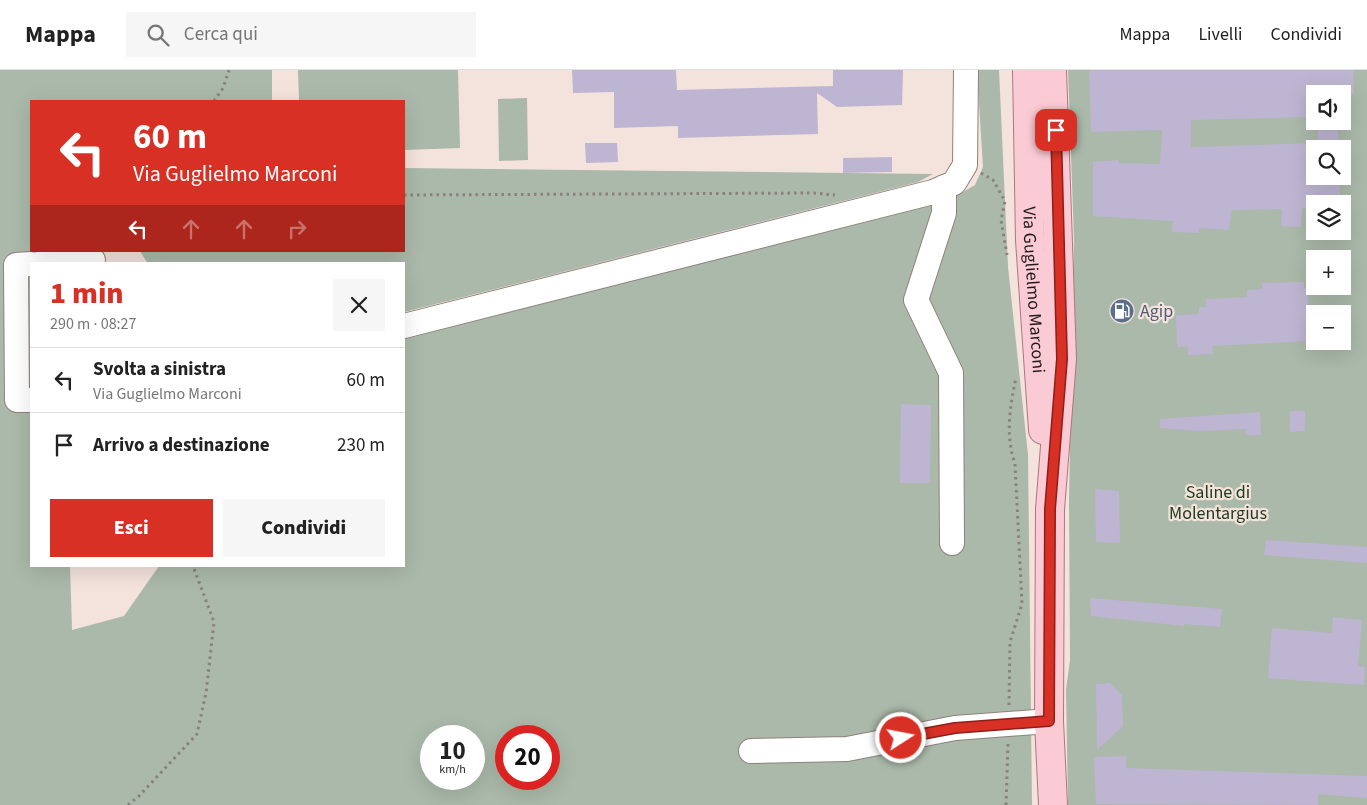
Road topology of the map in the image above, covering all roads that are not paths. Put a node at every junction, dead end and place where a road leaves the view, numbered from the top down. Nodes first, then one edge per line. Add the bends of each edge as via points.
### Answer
1 (966, 70) edge
2 (1016, 70) edge
3 (1027, 70) edge
4 (1053, 70) edge
5 (944, 187) junction
6 (1030, 240) junction
7 (93, 260) dead end
8 (66, 262) edge
9 (30, 264) edge
10 (405, 326) edge
11 (30, 400) edge
12 (1050, 509) junction
13 (952, 543) dead end
14 (1049, 721) junction
15 (751, 751) dead end
16 (1053, 805) edge

1 - 5 street via 965,165 954,183
2 - 6 main road
3 - 6 main road, Via Guglielmo Marconi
4 - 12 main road, Via Guglielmo Marconi via 1062,359
5 - 10 street
5 - 13 street via 944,213 916,300 951,373
6 - 12 main road, Via Guglielmo Marconi
7 - 8 street
9 - 11 street via 16,265 17,400
12 - 14 main road, Via Guglielmo Marconi
14 - 15 street via 955,728 847,749
14 - 16 main road, Via Guglielmo Marconi

